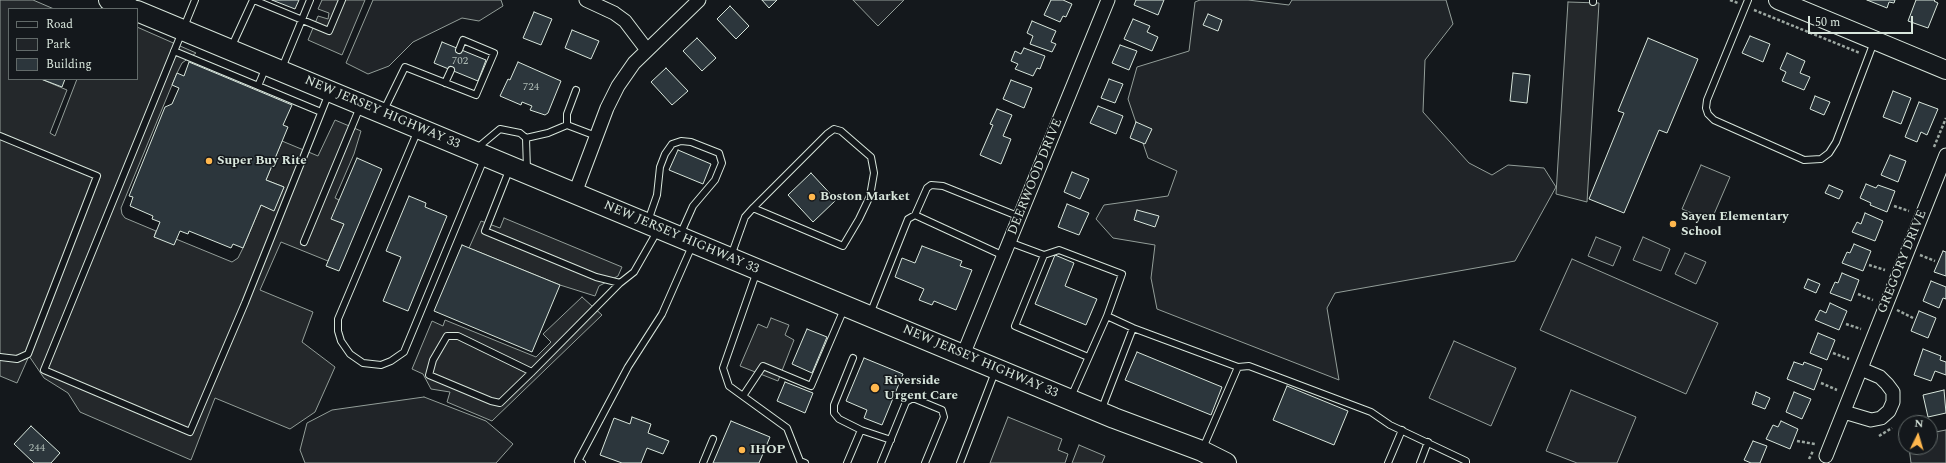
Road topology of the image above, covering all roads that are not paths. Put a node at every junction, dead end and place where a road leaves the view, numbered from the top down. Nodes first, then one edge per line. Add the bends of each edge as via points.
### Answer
1 (110, 0) edge
2 (195, 0) edge
3 (253, 0) edge
4 (310, 0) edge
5 (342, 0) edge
6 (586, 0) edge
7 (699, 0) edge
8 (1108, 0) edge
9 (1778, 0) edge
10 (1746, 3) edge
11 (129, 8) edge
12 (138, 11) edge
13 (301, 20) junction
14 (183, 30) junction
15 (1872, 49) junction
16 (230, 50) junction
17 (459, 50) dead end
18 (647, 50) junction
19 (174, 51) junction
20 (274, 68) junction
21 (451, 70) dead end
22 (1946, 70) edge
23 (445, 83) junction
24 (258, 86) junction
25 (576, 90) dead end
26 (329, 92) junction
27 (361, 104) junction
28 (321, 112) junction
29 (382, 113) junction
30 (567, 125) junction
31 (418, 128) junction
32 (0, 136) edge
33 (596, 136) junction
34 (526, 138) junction
35 (479, 154) junction
36 (1946, 156) edge
37 (519, 170) junction
38 (575, 193) junction
39 (752, 208) junction
40 (915, 215) junction
41 (1020, 217) junction
42 (653, 226) junction
43 (686, 240) junction
44 (304, 242) dead end
45 (1010, 242) junction
46 (1044, 255) junction
47 (1004, 256) junction
48 (730, 258) junction
49 (758, 270) junction
50 (621, 282) junction
51 (846, 305) junction
52 (869, 316) junction
53 (1107, 316) junction
54 (1133, 328) junction
55 (963, 355) junction
56 (0, 357) edge
57 (1088, 357) junction
58 (853, 358) dead end
59 (1238, 367) junction
60 (997, 369) junction
61 (1860, 369) junction
62 (532, 372) junction
63 (743, 396) junction
64 (1070, 399) junction
65 (1101, 412) junction
66 (1844, 412) junction
67 (861, 430) junction
68 (1402, 430) junction
69 (713, 439) dead end
70 (891, 440) junction
71 (1428, 442) junction
72 (1202, 451) junction
73 (1826, 456) dead end
74 (801, 462) edge
75 (582, 463) edge
76 (703, 463) edge
77 (847, 463) edge
78 (881, 463) edge
79 (925, 463) edge
80 (960, 463) edge
81 (1226, 463) edge
82 (1388, 463) edge
83 (1420, 463) edge
84 (1466, 463) edge

1 - 11 main road
2 - 14 lane
3 - 13 lane
3 - 16 lane
4 - 13 lane
5 - 13 lane via 329,31
6 - 18 street via 625,21
7 - 18 street
8 - 41 street, DEERWOOD DRIVE
9 - 15 street
10 - 15 lane via 1708,100 1708,114 1714,120 1804,160 1821,159 1829,153 1836,142
12 - 14 main road, NEW JERSEY HIGHWAY 33
13 - 20 lane
14 - 16 main road, NEW JERSEY HIGHWAY 33
14 - 19 lane
15 - 22 street
16 - 20 main road, NEW JERSEY HIGHWAY 33
17 - 23 lane via 463,40 494,53 476,95
18 - 33 street via 618,86
19 - 24 lane
19 - 28 lane via 44,370 190,432
20 - 24 lane
20 - 26 main road, NEW JERSEY HIGHWAY 33
21 - 23 lane
23 - 29 lane via 405,67
24 - 28 lane
25 - 30 lane via 567,114
26 - 27 main road, NEW JERSEY HIGHWAY 33
26 - 28 lane
27 - 29 main road, NEW JERSEY HIGHWAY 33
27 - 44 lane
29 - 31 main road, NEW JERSEY HIGHWAY 33
30 - 33 lane
30 - 34 lane
31 - 35 main road, NEW JERSEY HIGHWAY 33
31 - 35 lane via 338,319 341,341 350,354 363,363 381,365 404,352
32 - 56 lane via 97,176 28,354 17,359
33 - 38 street
34 - 35 lane via 520,133 500,129
34 - 37 lane
35 - 37 main road, NEW JERSEY HIGHWAY 33
36 - 61 street, GREGORY DRIVE
37 - 38 main road, NEW JERSEY HIGHWAY 33
37 - 50 lane via 485,231 596,277
38 - 42 main road, NEW JERSEY HIGHWAY 33
39 - 39 lane via 834,129 841,131 871,157 874,173 870,196 843,246
39 - 48 lane
40 - 41 lane via 927,188 937,185
40 - 47 lane
40 - 52 lane via 908,219
41 - 45 street, DEERWOOD DRIVE
42 - 43 main road, NEW JERSEY HIGHWAY 33
42 - 43 lane via 657,178 665,154 672,144 681,141 691,142 719,153 722,164 715,180 693,206
42 - 50 lane via 634,272
43 - 48 main road, NEW JERSEY HIGHWAY 33
43 - 75 lane via 662,314 628,367 578,461
45 - 46 lane
45 - 47 street, DEERWOOD DRIVE
46 - 53 lane via 1059,250 1122,274
46 - 57 lane via 1015,326
47 - 55 street, DEERWOOD DRIVE
48 - 49 main road, NEW JERSEY HIGHWAY 33
49 - 51 main road, NEW JERSEY HIGHWAY 33
49 - 63 lane via 723,368 729,386
50 - 62 lane
51 - 52 main road, NEW JERSEY HIGHWAY 33
51 - 63 lane via 811,386 763,366
52 - 55 main road, NEW JERSEY HIGHWAY 33
53 - 54 lane
53 - 57 lane
54 - 59 lane
54 - 65 lane
55 - 60 main road, NEW JERSEY HIGHWAY 33
57 - 64 lane
58 - 67 lane via 834,405 834,413 839,419
59 - 68 lane via 1249,366 1371,412
59 - 72 lane
60 - 64 main road, NEW JERSEY HIGHWAY 33
60 - 80 lane
61 - 66 street, GREGORY DRIVE
61 - 66 street via 1880,377 1887,384 1893,392 1893,402 1889,411 1881,418 1871,420
62 - 62 lane via 500,403 429,375 433,360 447,336 458,336
63 - 74 lane via 787,428
64 - 65 main road, NEW JERSEY HIGHWAY 33
65 - 72 main road, NEW JERSEY HIGHWAY 33
66 - 73 street, GREGORY DRIVE
67 - 70 lane
67 - 77 lane
68 - 71 lane
68 - 82 lane
69 - 76 lane
70 - 78 lane
70 - 79 lane via 906,402 913,398 942,410 944,417
71 - 83 lane
71 - 84 lane
72 - 81 main road, NEW JERSEY HIGHWAY 33

